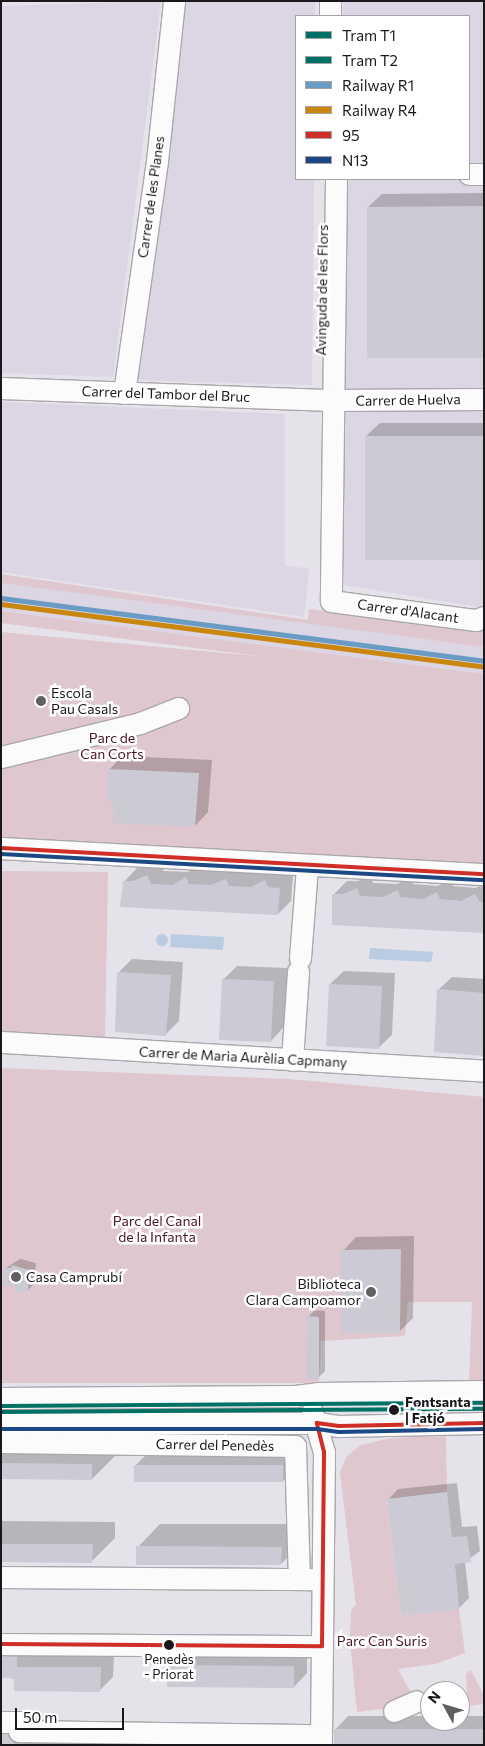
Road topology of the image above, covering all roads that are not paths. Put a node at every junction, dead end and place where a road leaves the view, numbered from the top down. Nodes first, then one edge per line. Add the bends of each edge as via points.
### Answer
1 (174, 1) edge
2 (330, 1) edge
3 (330, 15) edge
4 (470, 174) edge
5 (484, 174) edge
6 (324, 180) edge
7 (336, 180) edge
8 (1, 388) edge
9 (124, 393) junction
10 (484, 398) edge
11 (332, 400) junction
12 (331, 601) joint
13 (484, 617) edge
14 (178, 708) dead end
15 (1, 757) edge
16 (1, 848) edge
17 (307, 866) junction
18 (484, 874) edge
19 (1, 1042) edge
20 (292, 1060) junction
21 (484, 1071) edge
22 (484, 1391) edge
23 (295, 1396) junction
24 (1, 1398) edge
25 (1, 1423) edge
26 (317, 1423) junction
27 (484, 1423) edge
28 (1, 1442) edge
29 (1, 1577) edge
30 (299, 1579) junction
31 (322, 1580) junction
32 (1, 1644) edge
33 (322, 1646) junction
34 (416, 1701) dead end
35 (394, 1711) dead end
36 (1, 1722) edge
37 (321, 1740) edge

1 - 9 street, Carrer de les Planes via 157,161
2 - 3 street
4 - 5 street
6 - 11 street, Avinguda de les Flors via 321,376
7 - 11 street, Avinguda de les Flors
8 - 9 street, Carrer del Tambor del Bruc
9 - 11 street, Carrer del Tambor del Bruc
10 - 11 street, Carrer de Huelva
11 - 12 street, Avinguda de les Flors
12 - 13 street, Carrer d'Alacant via 476,620
14 - 15 street via 140,723
16 - 17 street
17 - 18 street
17 - 20 street
19 - 20 street, Carrer de Maria Aurèlia Capmany
20 - 21 street, Carrer de Maria Aurèlia Capmany
22 - 23 street
23 - 24 street
23 - 26 street via 310,1408
25 - 26 street
26 - 27 street via 339,1426
26 - 31 street via 324,1452
28 - 30 street, Carrer del Penedès via 295,1446
29 - 30 street
30 - 31 street
31 - 33 street
32 - 33 street
33 - 37 street
34 - 35 street
36 - 37 street via 19,1722 19,1731

